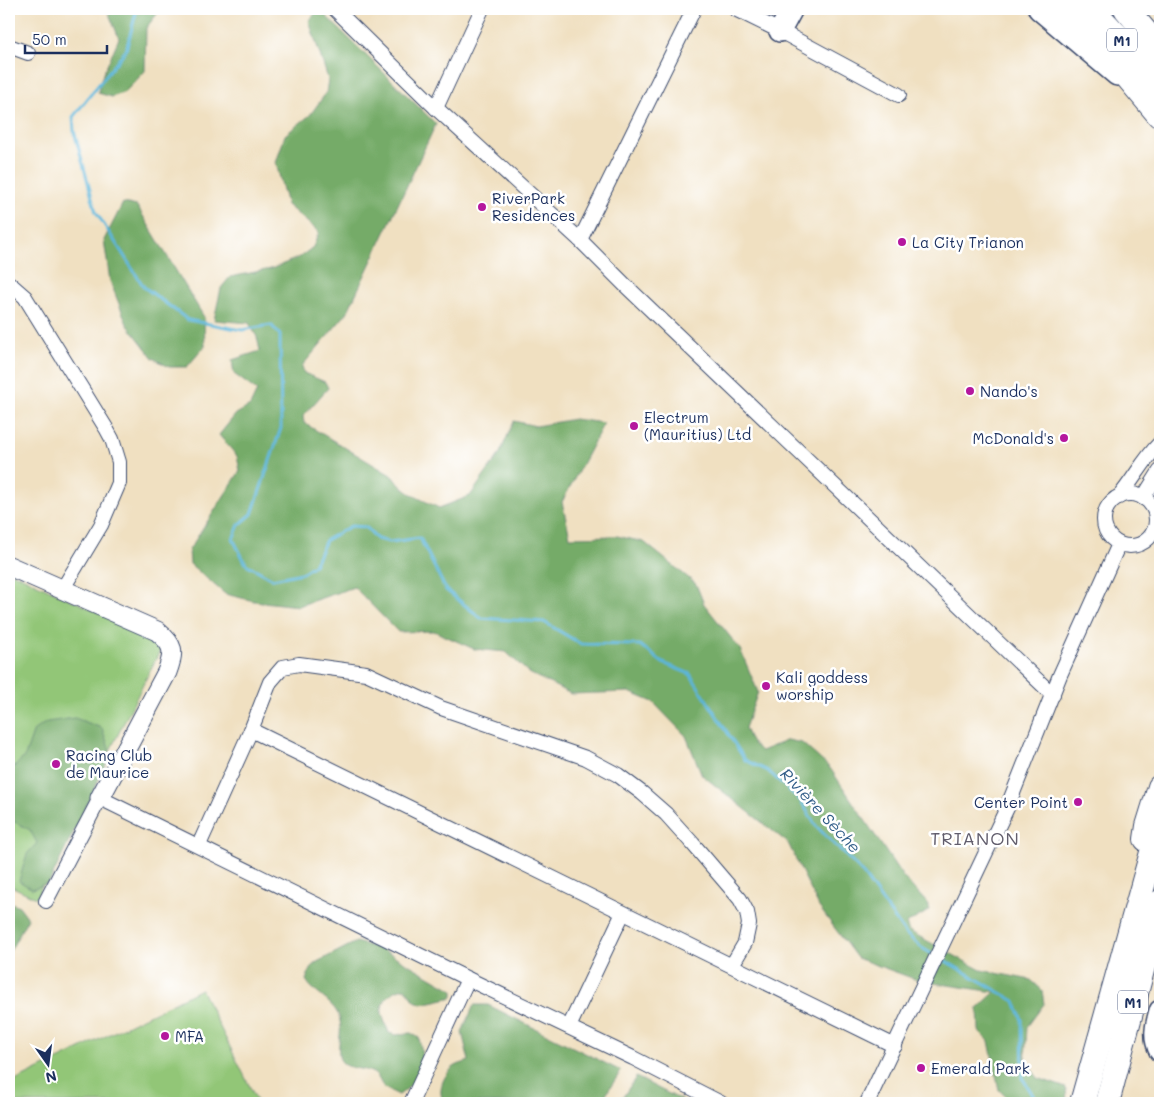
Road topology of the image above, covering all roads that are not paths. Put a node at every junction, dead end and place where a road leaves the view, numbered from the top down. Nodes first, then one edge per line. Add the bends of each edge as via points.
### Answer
1 (335, 9) edge
2 (482, 9) edge
3 (694, 9) edge
4 (735, 9) edge
5 (792, 9) edge
6 (1039, 9) edge
7 (1071, 9) edge
8 (1092, 9) edge
9 (1126, 9) edge
10 (1141, 9) edge
11 (1160, 29) edge
12 (780, 31) junction
13 (9, 47) edge
14 (1160, 49) edge
15 (28, 53) dead end
16 (1160, 81) edge
17 (899, 95) dead end
18 (436, 108) junction
19 (1159, 116) edge
20 (580, 240) junction
21 (9, 283) edge
22 (1160, 443) edge
23 (1160, 471) edge
24 (1119, 496) junction
25 (1143, 498) junction
26 (1119, 544) junction
27 (9, 566) edge
28 (62, 590) junction
29 (1053, 695) junction
30 (251, 730) junction
31 (1160, 787) edge
32 (100, 798) junction
33 (1160, 824) edge
34 (199, 845) junction
35 (46, 901) dead end
36 (1160, 902) edge
37 (623, 913) junction
38 (1134, 915) junction
39 (732, 965) junction
40 (468, 979) junction
41 (1160, 1011) edge
42 (569, 1027) junction
43 (895, 1046) junction
44 (1160, 1051) edge
45 (411, 1103) edge
46 (721, 1103) edge
47 (867, 1103) edge
48 (1082, 1103) edge
49 (1107, 1103) edge

1 - 18 street
2 - 18 street
3 - 20 street
4 - 12 street
5 - 12 main road
6 - 19 main road via 1126,83
7 - 19 highway
8 - 16 highway, M1
9 - 14 highway, M1
10 - 11 highway
12 - 17 street
13 - 15 street
18 - 20 street
20 - 29 street
21 - 28 street via 25,297 106,428 119,462 119,482 101,524
22 - 24 street
23 - 25 street
24 - 25 street via 1127,494
24 - 26 street via 1109,504 1104,523 1108,535
25 - 26 street via 1154,509 1156,525 1153,532 1142,544
26 - 29 street
27 - 28 street
28 - 32 street via 157,631 172,647 167,672
29 - 43 street via 1007,808
30 - 34 street
30 - 37 street
30 - 39 street via 270,682 283,667 299,664 366,673 441,708 586,758 618,776 666,814 740,899 749,924 746,943
31 - 38 highway via 1148,826
32 - 34 street
32 - 35 street
33 - 38 highway, M1
34 - 40 street
36 - 49 highway, M1
37 - 39 street
37 - 42 street
38 - 48 highway, M1
39 - 43 street
40 - 42 street
40 - 45 street
41 - 44 main road via 1156,1029
42 - 46 street
43 - 47 street

